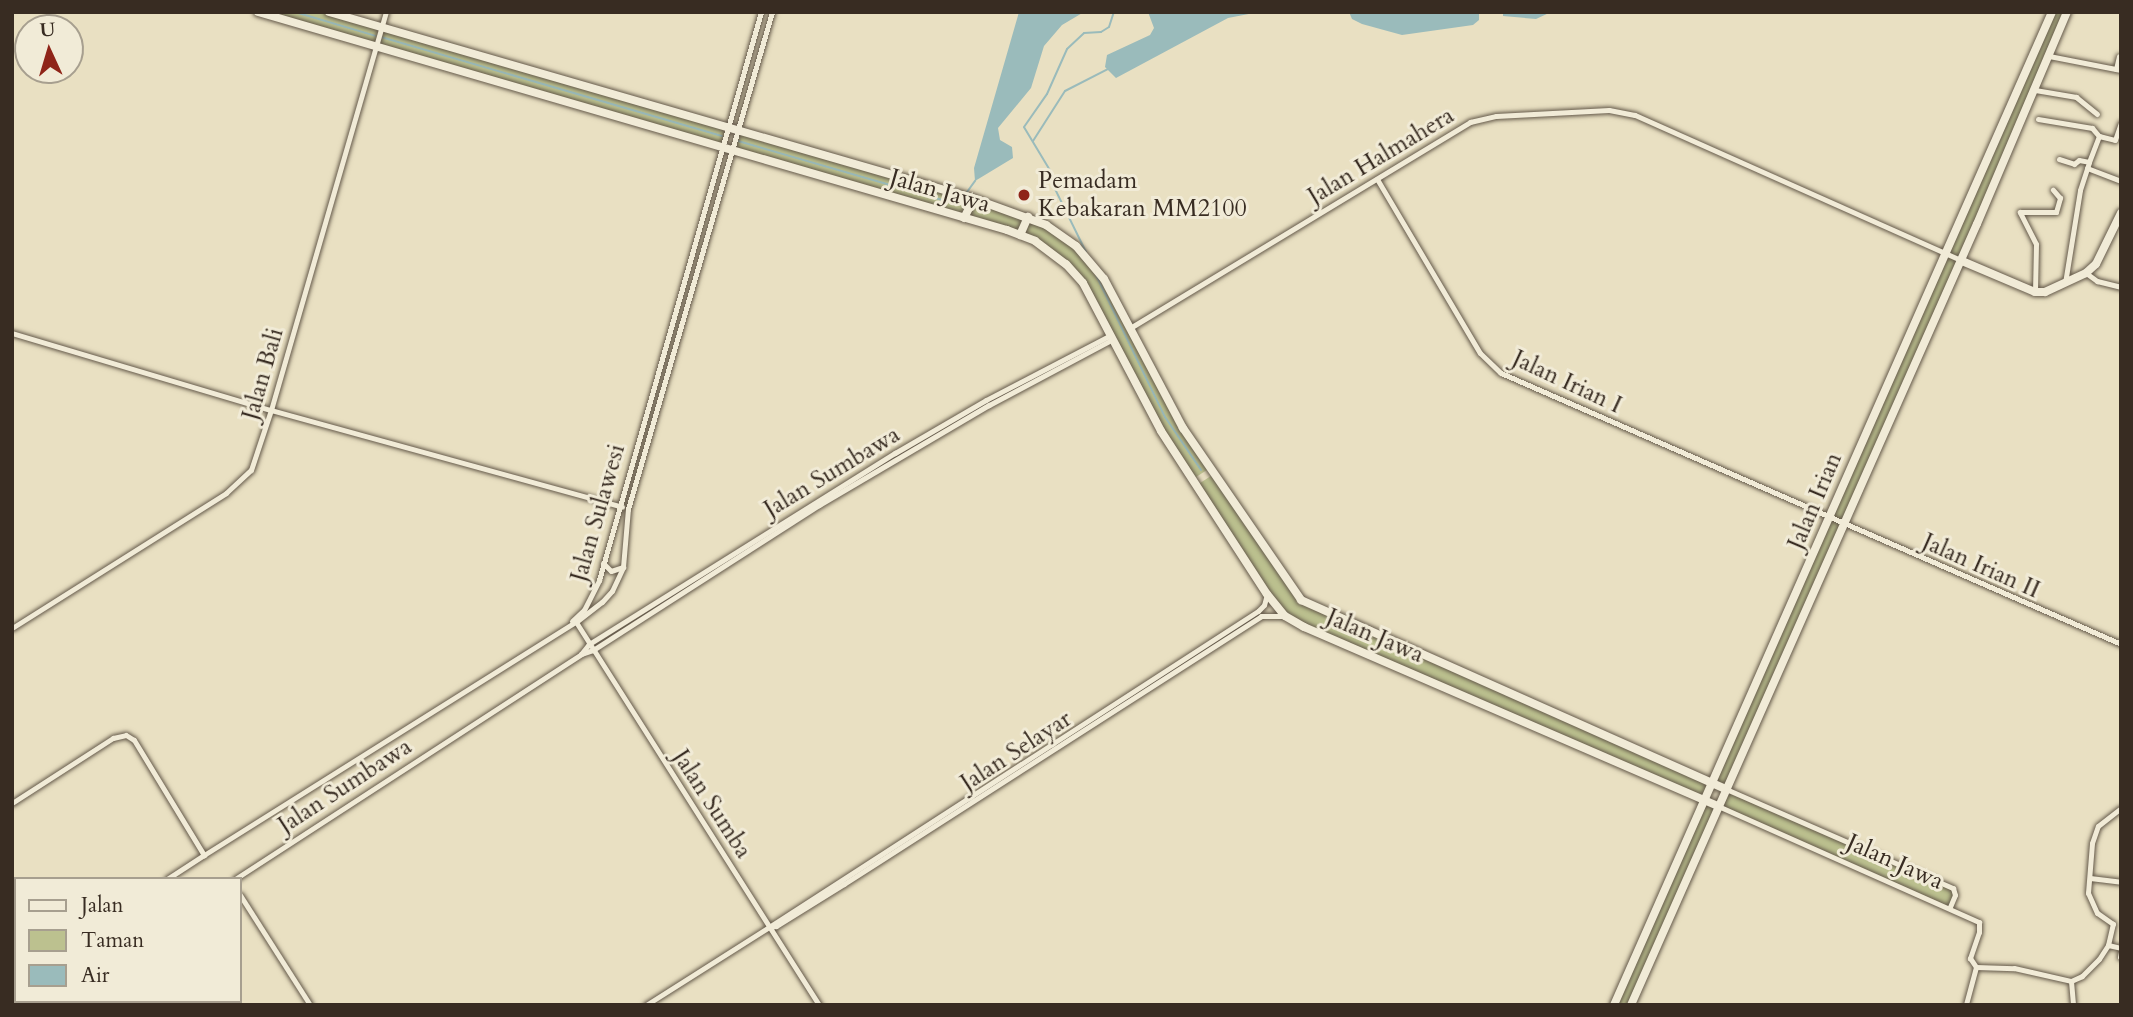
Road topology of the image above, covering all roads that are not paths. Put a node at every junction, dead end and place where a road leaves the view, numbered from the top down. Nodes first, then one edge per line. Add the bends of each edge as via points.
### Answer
1 (258, 12) edge
2 (329, 12) edge
3 (386, 12) edge
4 (761, 12) edge
5 (772, 12) edge
6 (2052, 12) edge
7 (2067, 13) edge
8 (381, 30) junction
9 (377, 45) junction
10 (2049, 56) junction
11 (2119, 56) dead end
12 (2118, 69) edge
13 (2035, 90) junction
14 (2096, 114) dead end
15 (2038, 119) dead end
16 (2121, 123) edge
17 (727, 130) junction
18 (737, 132) junction
19 (2099, 136) junction
20 (723, 145) junction
21 (732, 148) junction
22 (2059, 159) dead end
23 (2088, 165) junction
24 (1377, 179) junction
25 (2121, 181) edge
26 (2053, 190) dead end
27 (968, 197) junction
28 (2121, 213) edge
29 (1028, 217) junction
30 (964, 218) junction
31 (1020, 235) junction
32 (1943, 253) junction
33 (1962, 261) junction
34 (2086, 273) junction
35 (2065, 283) junction
36 (2121, 287) edge
37 (2035, 292) junction
38 (1130, 328) junction
39 (12, 333) edge
40 (1112, 337) junction
41 (271, 410) junction
42 (618, 507) junction
43 (628, 509) junction
44 (797, 516) junction
45 (1829, 517) junction
46 (1845, 525) junction
47 (603, 563) junction
48 (623, 566) junction
49 (1267, 594) junction
50 (1284, 616) junction
51 (576, 622) junction
52 (1243, 624) junction
53 (568, 626) junction
54 (12, 628) edge
55 (589, 644) junction
56 (2121, 644) edge
57 (593, 650) junction
58 (580, 654) junction
59 (1545, 710) junction
60 (1536, 726) junction
61 (1712, 783) junction
62 (1726, 789) junction
63 (1705, 800) junction
64 (12, 803) edge
65 (1718, 806) junction
66 (2121, 808) edge
67 (204, 855) junction
68 (170, 877) edge
69 (238, 877) edge
70 (2091, 878) junction
71 (2121, 883) edge
72 (242, 898) edge
73 (1950, 907) junction
74 (769, 928) junction
75 (2108, 945) junction
76 (2121, 953) edge
77 (1976, 967) junction
78 (2071, 981) junction
79 (310, 1005) edge
80 (646, 1005) edge
81 (819, 1005) edge
82 (1614, 1005) edge
83 (1631, 1005) edge
84 (1966, 1005) edge
85 (2073, 1005) edge

1 - 9 street, Jalan Jawa
2 - 8 street, Jalan Jawa
3 - 8 street, Jalan Bali
4 - 17 street, Jalan Sulawesi
5 - 18 street, Jalan Sulawesi
6 - 32 street, Jalan Irian
7 - 10 street, Jalan Irian
8 - 9 street, Jalan Bali
8 - 17 street, Jalan Jawa
9 - 20 street, Jalan Jawa
9 - 41 street, Jalan Bali
10 - 12 street
10 - 13 street, Jalan Irian
11 - 12 street
13 - 14 street via 2076,97
13 - 33 street, Jalan Irian
15 - 19 street via 2092,128
16 - 19 street via 2115,140
17 - 18 street, Jalan Jawa
17 - 20 street, Jalan Sulawesi
18 - 21 street, Jalan Sulawesi
18 - 27 street, Jalan Jawa
19 - 23 street
20 - 21 street, Jalan Jawa
20 - 42 street, Jalan Sulawesi
21 - 30 street, Jalan Jawa
21 - 43 street, Jalan Sulawesi
22 - 23 street
23 - 25 street
23 - 35 street
24 - 32 street, Jalan Halmahera via 1478,119 1620,111
24 - 38 street, Jalan Halmahera
24 - 45 street, Jalan Irian I via 1441,290 1493,367
26 - 37 street via 2060,198 2056,212 2020,212 2036,244
27 - 29 street, Jalan Jawa
27 - 30 street
28 - 34 street via 2102,254
29 - 31 street
29 - 38 street, Jalan Jawa via 1061,234 1087,257
30 - 31 street, Jalan Jawa
31 - 40 street, Jalan Jawa via 1047,249 1075,274
32 - 33 street, Jalan Halmahera
32 - 45 street, Jalan Irian
33 - 37 street
33 - 46 street, Jalan Irian
34 - 35 street
34 - 36 street
35 - 37 street
38 - 59 street, Jalan Jawa via 1183,428 1301,600
39 - 41 street
40 - 44 street, Jalan Sumbawa via 986,400
40 - 49 street, Jalan Jawa via 1161,431
41 - 42 street
41 - 54 street, Jalan Bali via 251,470 232,488
42 - 43 street
42 - 47 street, Jalan Sulawesi
43 - 48 street, Jalan Sulawesi
44 - 55 street, Jalan Sumbawa
44 - 57 street, Jalan Sumbawa
45 - 46 street, Jalan Irian II
45 - 61 street, Jalan Irian
46 - 56 street, Jalan Irian II
46 - 62 street, Jalan Irian
47 - 48 street via 611,571
47 - 53 street, Jalan Sulawesi via 591,599
48 - 51 street, Jalan Sulawesi via 607,597
49 - 50 street, Jalan Jawa
49 - 52 street, Jalan Selayar via 1262,609
50 - 52 street, Jalan Selayar via 1264,614
50 - 60 street, Jalan Jawa
51 - 53 street, Jalan Sulawesi
51 - 55 street, Jalan Sumba
52 - 74 street, Jalan Selayar
53 - 67 street
55 - 57 street, Jalan Sumba
55 - 58 street, Jalan Sumbawa
57 - 58 street, Jalan Sumbawa
57 - 74 street, Jalan Sumba
58 - 69 street, Jalan Sumbawa
59 - 60 street
59 - 61 street, Jalan Jawa
60 - 63 street, Jalan Jawa
61 - 62 street, Jalan Jawa
61 - 63 street, Jalan Irian
62 - 65 street, Jalan Irian
62 - 73 street, Jalan Jawa via 1953,888
63 - 65 street, Jalan Jawa
63 - 82 street, Jalan Irian
64 - 67 street via 113,738 126,735 134,740
65 - 73 street, Jalan Jawa
65 - 83 street, Jalan Irian
66 - 70 street via 2095,831
67 - 68 street
70 - 71 street
70 - 75 street via 2091,904 2113,924
72 - 79 street
73 - 77 street via 1979,922 1970,958
74 - 80 street, Jalan Selayar
74 - 81 street, Jalan Sumba
75 - 76 street
75 - 78 street via 2082,976
77 - 78 street via 2014,968
77 - 84 street
78 - 85 street

